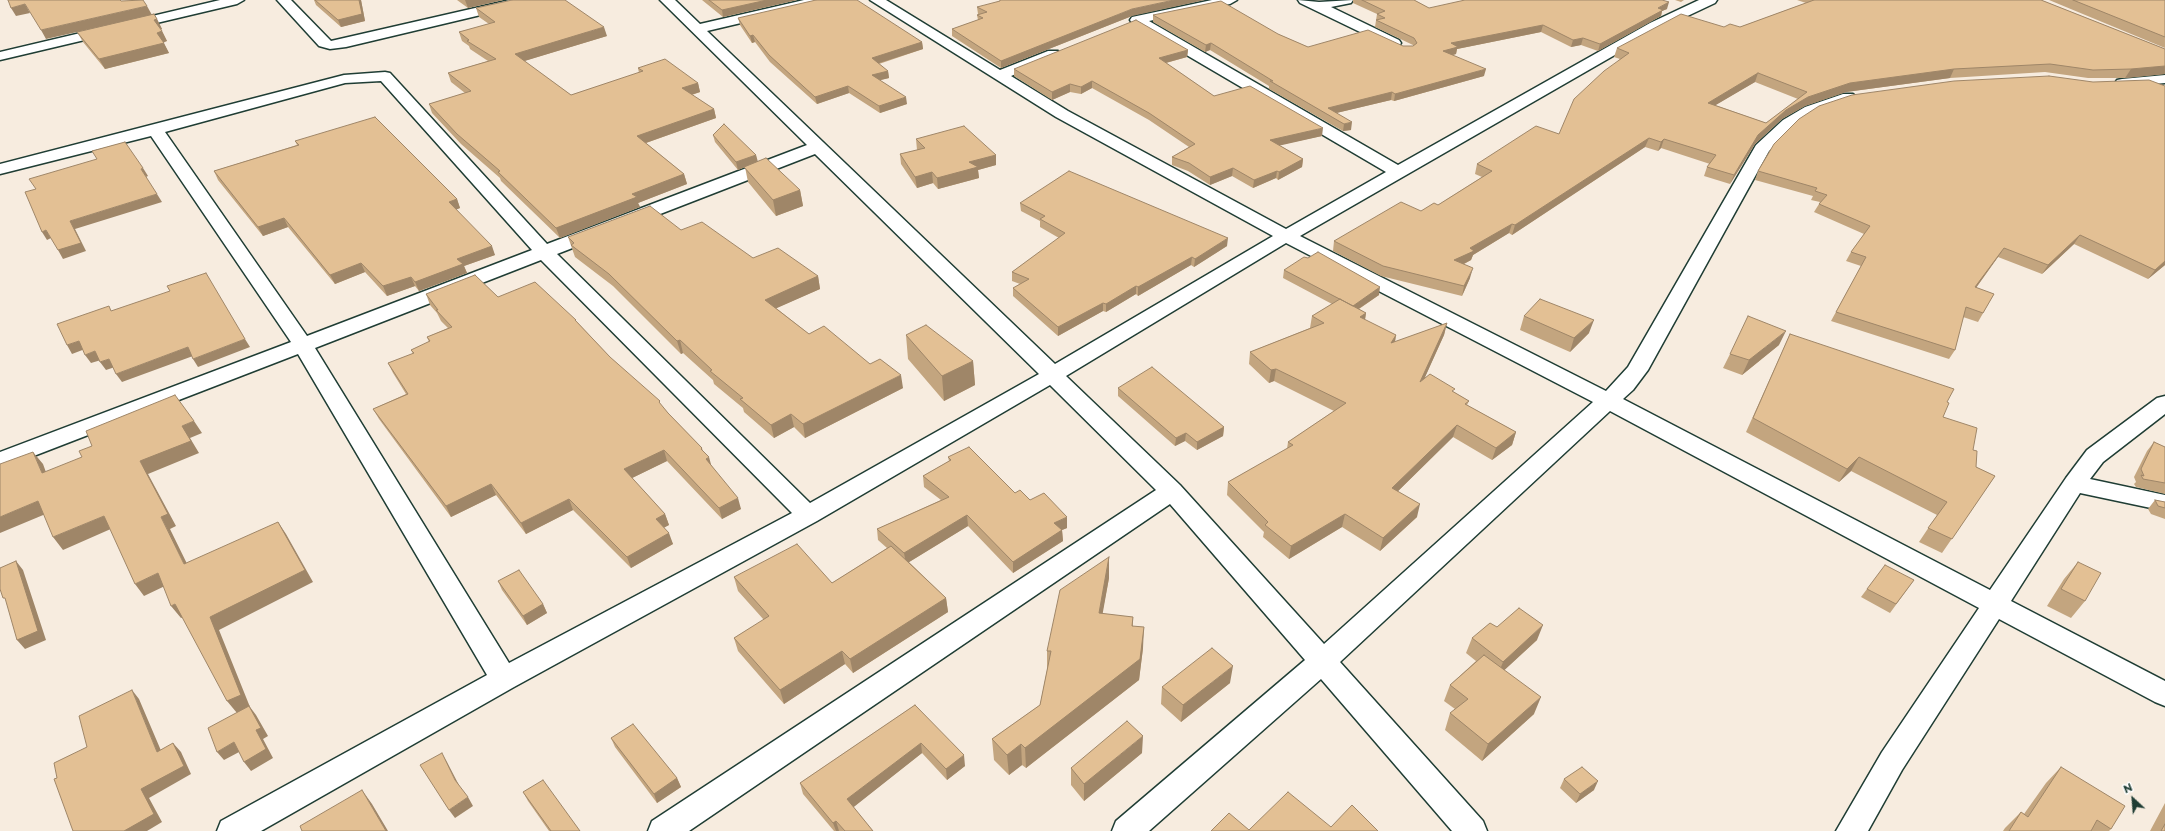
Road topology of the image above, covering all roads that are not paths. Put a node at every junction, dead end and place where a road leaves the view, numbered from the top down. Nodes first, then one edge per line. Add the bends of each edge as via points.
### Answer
1 (237, 0) edge
2 (284, 0) edge
3 (527, 0) edge
4 (667, 0) edge
5 (821, 0) edge
6 (877, 0) edge
7 (1306, 0) edge
8 (1346, 0) edge
9 (1710, 0) edge
10 (1223, 1) edge
11 (1318, 6) junction
12 (1138, 20) junction
13 (1123, 26) edge
14 (697, 29) junction
15 (1065, 49) edge
16 (1407, 49) edge
17 (0, 56) edge
18 (1000, 75) junction
19 (2165, 79) edge
20 (2105, 83) edge
21 (1868, 94) edge
22 (155, 130) junction
23 (818, 147) junction
24 (0, 169) edge
25 (1398, 172) junction
26 (1286, 236) junction
27 (544, 252) junction
28 (303, 344) junction
29 (1052, 375) junction
30 (1607, 400) junction
31 (2165, 403) edge
32 (0, 462) edge
33 (2074, 484) junction
34 (1172, 491) junction
35 (2165, 503) edge
36 (808, 515) junction
37 (1995, 605) junction
38 (1322, 662) junction
39 (504, 680) junction
40 (2165, 694) edge
41 (1853, 830) edge
42 (232, 831) edge
43 (663, 831) edge
44 (1127, 831) edge
45 (1472, 831) edge

1 - 17 street
2 - 3 street via 324,43 330,45
4 - 14 street
5 - 14 street
6 - 18 street
7 - 11 street
8 - 11 street
9 - 25 street via 1680,8 1655,26
10 - 12 street
11 - 16 street
12 - 13 street
12 - 25 street
14 - 23 street
15 - 18 street
18 - 26 street via 1062,114
19 - 20 street via 2138,83
21 - 30 street via 1810,110 1789,123 1762,148 1637,370 1625,385
22 - 24 street
22 - 27 street via 344,79 385,76
22 - 28 street
23 - 27 street
23 - 29 street
25 - 26 street
26 - 29 street
26 - 30 street
27 - 28 street
27 - 36 street
28 - 32 street
28 - 39 street
29 - 34 street
29 - 36 street
30 - 37 street
30 - 38 street
31 - 33 street via 2095,456
33 - 35 street
33 - 37 street
34 - 38 street
34 - 43 street
36 - 39 street
37 - 40 street
37 - 41 street via 1892,761
38 - 44 street
38 - 45 street
39 - 42 street

